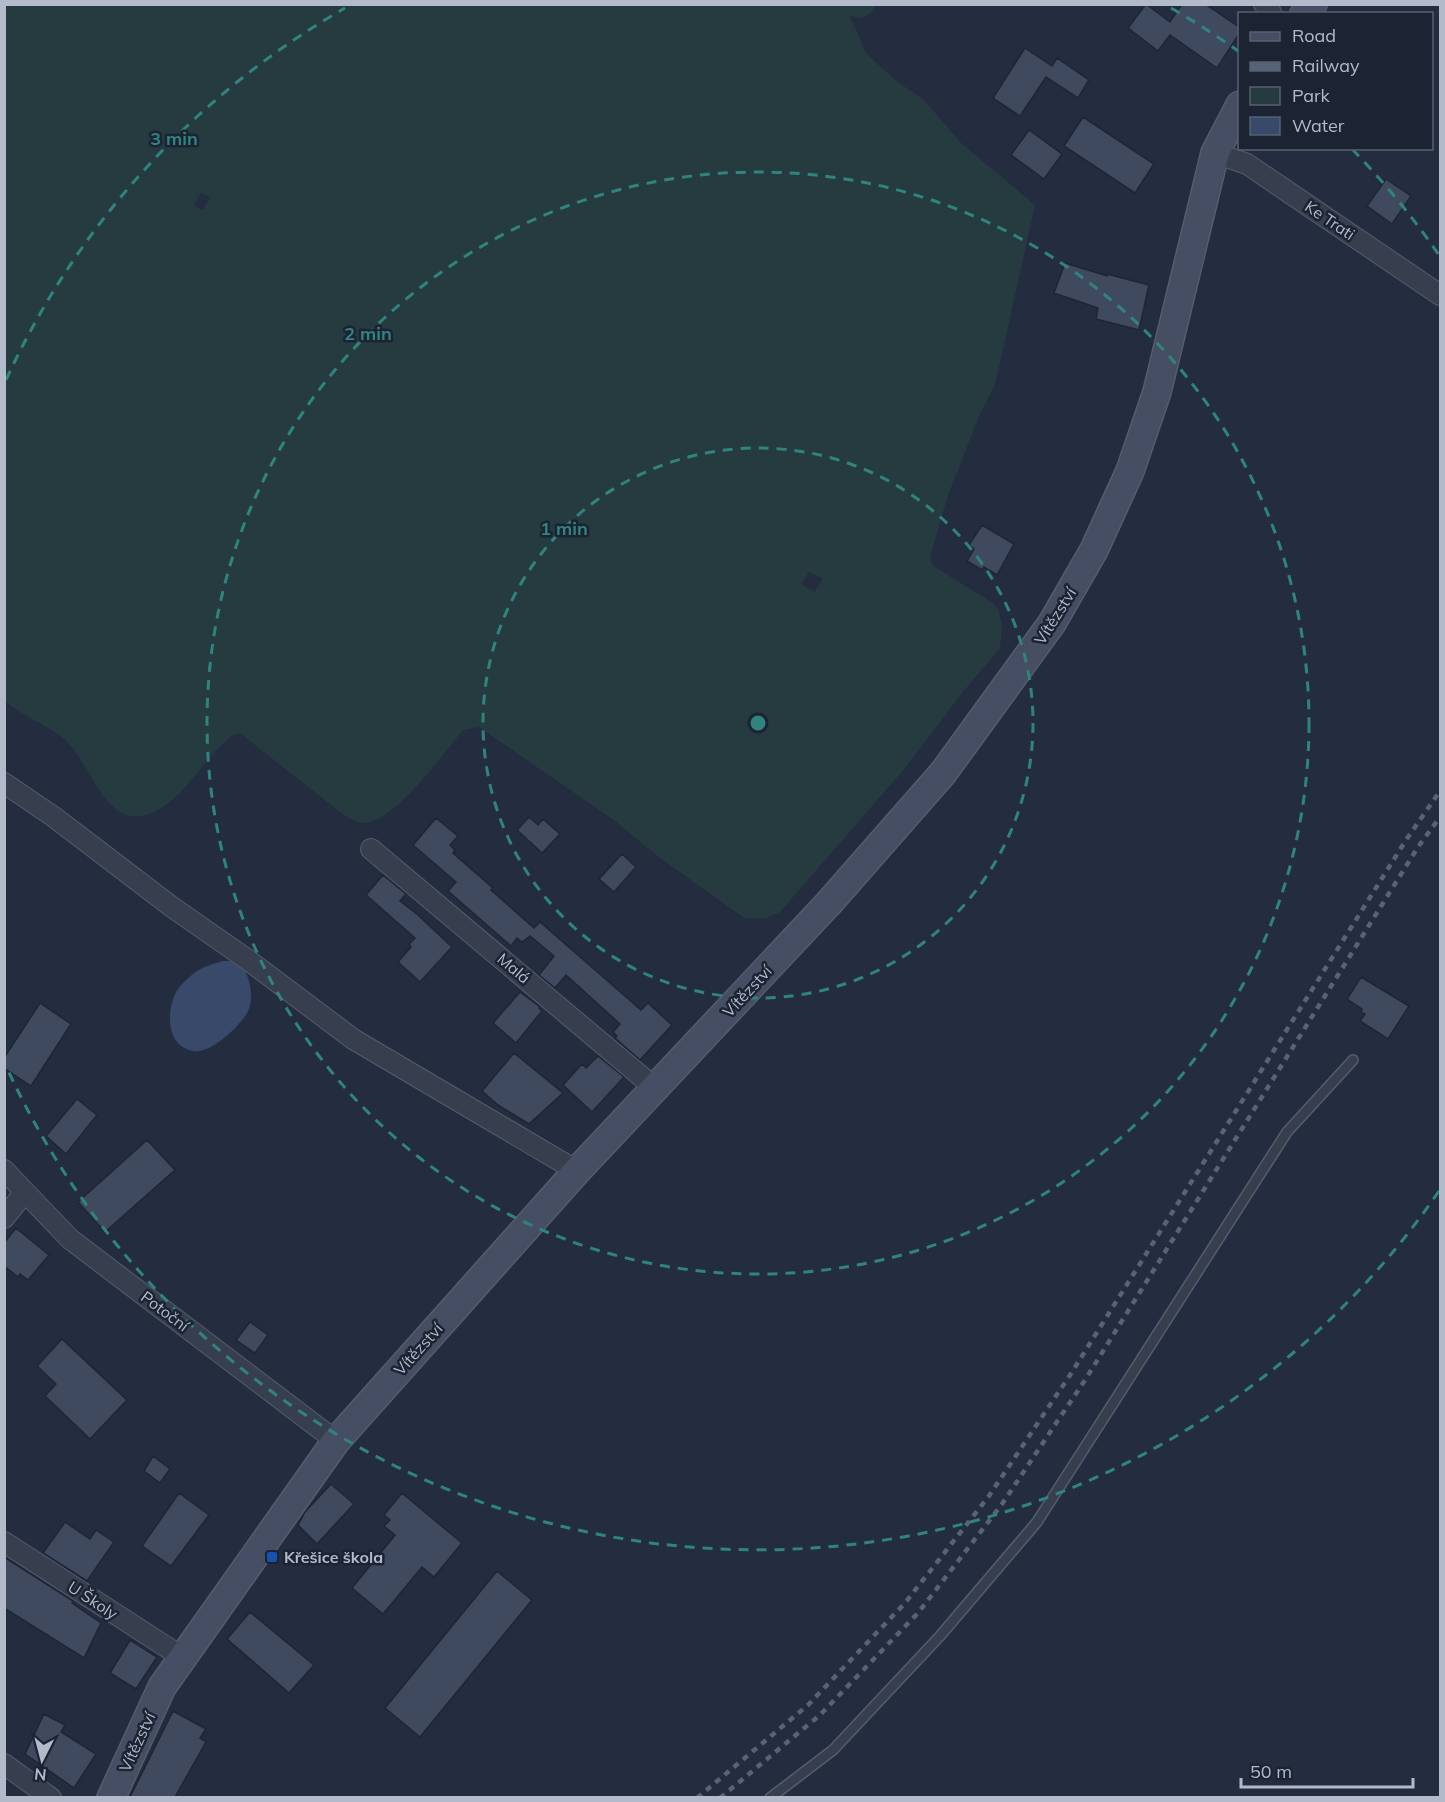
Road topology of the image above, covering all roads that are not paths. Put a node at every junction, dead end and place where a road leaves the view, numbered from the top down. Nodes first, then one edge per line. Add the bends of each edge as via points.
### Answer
1 (1238, 107) edge
2 (1215, 153) junction
3 (1440, 295) edge
4 (4, 783) edge
5 (371, 849) dead end
6 (1353, 1060) dead end
7 (655, 1088) junction
8 (4, 1170) edge
9 (577, 1171) junction
10 (25, 1191) junction
11 (4, 1218) edge
12 (336, 1441) junction
13 (4, 1542) edge
14 (182, 1657) junction
15 (4, 1764) edge
16 (51, 1797) edge
17 (111, 1797) edge
18 (770, 1797) edge

1 - 2 main road, Vítězství
2 - 3 street, Ke Trati via 1247,164
2 - 7 main road, Vítězství via 1156,392 1130,471 1094,550 1052,623 943,772 828,904
4 - 9 street via 353,1039
5 - 7 street, Malá
6 - 18 lane via 1287,1132 1037,1522 940,1636 833,1750
7 - 9 main road, Vítězství
8 - 10 street, Potoční
9 - 12 main road, Vítězství
10 - 11 street
10 - 12 street, Potoční via 70,1239
12 - 14 main road, Vítězství
13 - 14 street, U Školy
14 - 17 main road, Vítězství via 162,1688
15 - 16 street

